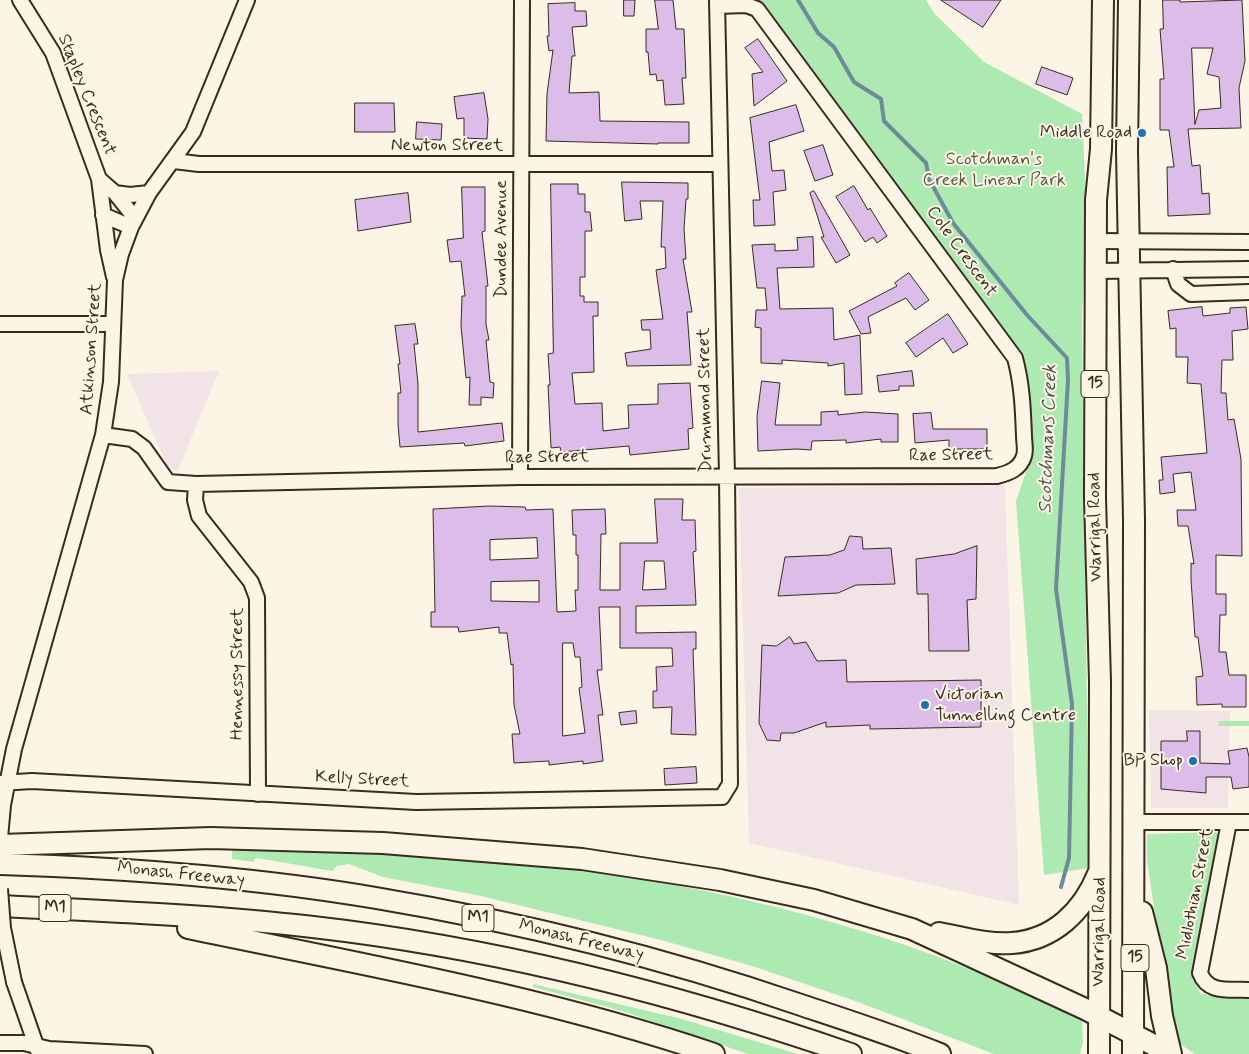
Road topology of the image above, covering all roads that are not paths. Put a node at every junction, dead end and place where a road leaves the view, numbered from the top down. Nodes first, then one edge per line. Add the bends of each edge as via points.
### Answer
1 (20, 0) edge
2 (247, 0) edge
3 (522, 0) edge
4 (1102, 0) edge
5 (1129, 0) edge
6 (717, 3) edge
7 (174, 161) junction
8 (720, 164) junction
9 (520, 165) junction
10 (99, 179) junction
11 (115, 193) junction
12 (149, 193) junction
13 (103, 215) junction
14 (133, 223) junction
15 (1096, 241) junction
16 (1129, 242) junction
17 (1249, 242) edge
18 (1173, 268) junction
19 (1249, 269) edge
20 (1096, 270) junction
21 (1130, 270) junction
22 (115, 280) junction
23 (1249, 292) edge
24 (0, 324) edge
25 (112, 324) junction
26 (103, 435) junction
27 (1011, 472) joint
28 (727, 476) junction
29 (520, 477) junction
30 (196, 484) junction
31 (4, 783) edge
32 (258, 794) junction
33 (722, 796) joint
34 (1134, 822) junction
35 (1229, 822) junction
36 (1249, 822) edge
37 (0, 838) edge
38 (0, 845) edge
39 (0, 864) edge
40 (1101, 866) junction
41 (1135, 882) junction
42 (0, 889) edge
43 (0, 906) edge
44 (110, 911) junction
45 (912, 929) junction
46 (1249, 990) edge
47 (1099, 1016) junction
48 (1134, 1034) junction
49 (0, 1043) edge
50 (37, 1050) edge
51 (145, 1054) edge
52 (714, 1054) edge
53 (850, 1054) edge
54 (940, 1054) edge
55 (1099, 1054) edge
56 (1134, 1054) edge
57 (1171, 1054) edge

1 - 10 street, Stapley Crescent via 52,53
2 - 7 street, Atkinson Street via 202,114
3 - 9 street, Dundee Avenue
4 - 15 highway, Warrigal Road / 15
5 - 16 highway, Warrigal Road / 15
6 - 8 street, Drummond Street
6 - 27 street, Cole Crescent via 757,9 1015,358 1022,393 1024,455
7 - 9 street, Newton Street via 199,164
7 - 12 street, Atkinson Street
8 - 9 street, Newton Street
8 - 28 street, Drummond Street
9 - 29 street, Dundee Avenue
10 - 11 street, Stapley Crescent
10 - 13 street, Stapley Crescent
11 - 12 street via 130,196
11 - 14 street, Stapley Crescent
12 - 14 street, Atkinson Street
13 - 14 street
13 - 22 street, Stapley Crescent
14 - 22 street, Atkinson Street
15 - 16 street
15 - 20 highway, Warrigal Road / 15
16 - 17 street
16 - 21 highway, Warrigal Road / 15
18 - 19 street
18 - 21 street
18 - 23 street via 1178,284 1191,294
20 - 21 street
20 - 40 highway, Warrigal Road / 15 via 1095,497
21 - 34 highway, Warrigal Road / 15
22 - 25 street, Atkinson Street
24 - 25 street
25 - 26 street, Atkinson Street via 111,382
26 - 30 street, Rae Street via 132,439 144,448 168,482
26 - 31 street, Atkinson Street
27 - 28 street, Rae Street via 997,476
28 - 29 street, Rae Street
28 - 33 street, Drummond Street via 730,784
29 - 30 street, Rae Street
30 - 32 street, Hennessy Street via 198,516 250,582 257,598
31 - 32 street, Kelly Street via 32,781
31 - 37 street, Atkinson Street
32 - 33 street, Kelly Street via 416,802
34 - 35 street, Midlothian Street
34 - 41 highway, Warrigal Road / 15
35 - 36 street, Midlothian Street
35 - 46 street, Midlothian Street via 1200,973 1210,988
38 - 45 highway via 211,838 383,843 572,858 720,880 814,900
39 - 54 highway, Monash Freeway / M1 via 112,868 245,881 375,898 536,929 738,984
40 - 45 highway via 1076,913 1038,937 995,943
40 - 47 highway, Warrigal Road / 15
41 - 48 highway, Warrigal Road / 15
41 - 57 highway via 1156,968
42 - 50 street, bridge via 3,928 14,982
43 - 44 highway, Monash Freeway / M1
44 - 52 highway via 509,994
44 - 53 highway, Monash Freeway / M1 via 312,926 482,954 620,985
45 - 47 highway
47 - 48 highway
47 - 55 highway, Warrigal Road / 15
48 - 56 highway, Warrigal Road / 15
48 - 57 highway
49 - 50 street
50 - 51 street

